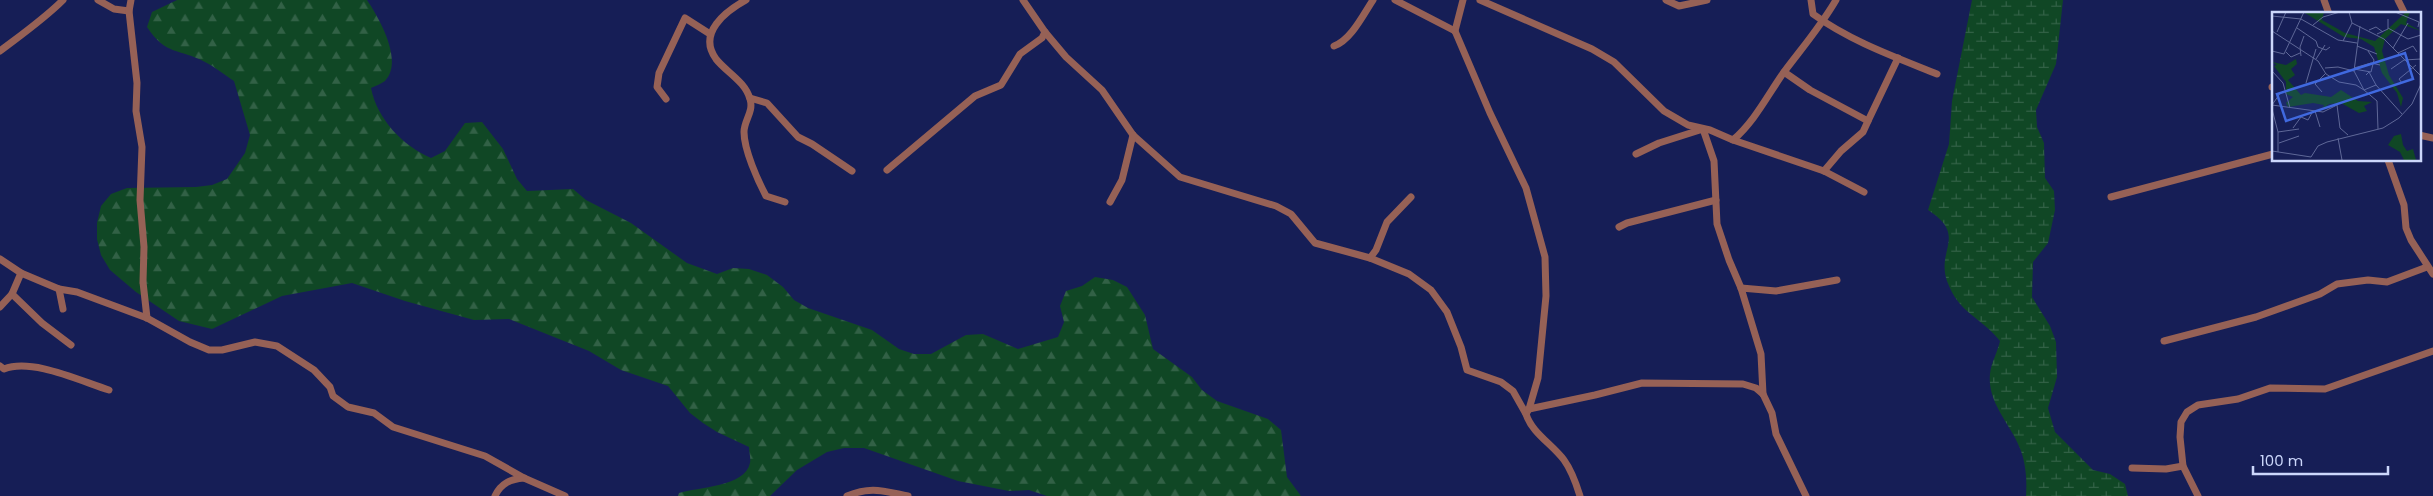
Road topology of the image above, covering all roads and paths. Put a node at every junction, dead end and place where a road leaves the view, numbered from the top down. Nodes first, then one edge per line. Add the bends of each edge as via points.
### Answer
1 (63, 0) edge
2 (98, 0) edge
3 (131, 0) edge
4 (746, 0) edge
5 (1024, 0) edge
6 (1373, 0) edge
7 (1395, 0) edge
8 (1462, 0) edge
9 (1480, 0) edge
10 (1666, 0) edge
11 (1707, 0) edge
12 (1811, 0) edge
13 (1836, 0) edge
14 (2324, 0) edge
15 (2398, 0) edge
16 (129, 11) junction
17 (2328, 12) edge
18 (2404, 12) edge
19 (1824, 22) junction
20 (1455, 31) junction
21 (1045, 32) junction
22 (710, 34) junction
23 (1334, 46) dead end
24 (0, 51) edge
25 (1898, 58) junction
26 (1784, 72) junction
27 (1937, 74) dead end
28 (666, 98) dead end
29 (750, 98) junction
30 (1868, 121) junction
31 (1703, 129) junction
32 (1133, 135) junction
33 (2420, 135) edge
34 (2433, 138) edge
35 (1732, 140) junction
36 (1636, 154) dead end
37 (2272, 154) edge
38 (2388, 161) edge
39 (887, 170) dead end
40 (852, 171) dead end
41 (1824, 171) junction
42 (1864, 192) dead end
43 (1411, 197) dead end
44 (2111, 197) dead end
45 (1716, 200) junction
46 (785, 202) dead end
47 (1110, 202) dead end
48 (1619, 227) dead end
49 (1370, 258) junction
50 (0, 259) edge
51 (2427, 267) junction
52 (21, 273) junction
53 (2433, 274) edge
54 (1837, 280) dead end
55 (1741, 288) junction
56 (59, 289) junction
57 (12, 294) junction
58 (0, 307) edge
59 (64, 309) dead end
60 (148, 318) junction
61 (2164, 341) dead end
62 (71, 345) dead end
63 (2433, 351) edge
64 (0, 366) edge
65 (109, 390) dead end
66 (1763, 394) junction
67 (1528, 412) junction
68 (2183, 466) junction
69 (2132, 468) dead end
70 (524, 478) junction
71 (496, 496) edge
72 (565, 496) edge
73 (847, 496) edge
74 (908, 496) edge
75 (1580, 496) edge
76 (1806, 496) edge
77 (2198, 496) edge

1 - 24 street
2 - 16 street via 114,9
3 - 16 street
4 - 22 street via 724,13
5 - 21 street
6 - 23 street via 1356,26
7 - 20 street
8 - 20 street
9 - 31 street via 1592,49 1614,62 1664,110 1688,125
10 - 11 street via 1679,6
12 - 19 street via 1813,14
13 - 19 street
14 - 17 street
15 - 18 street
16 - 60 street via 137,83 136,111 142,147 140,200 143,282
19 - 25 street
19 - 26 street
20 - 67 street via 1526,188 1545,257 1542,349
21 - 32 street via 1066,57 1102,90
21 - 39 street via 1042,38 1020,54 1001,85 975,96
22 - 28 street via 685,18 659,73 657,87
22 - 29 street via 715,58 739,81
25 - 27 street
25 - 30 street
26 - 30 street
26 - 35 street via 1749,126
29 - 40 street via 767,103 798,137
29 - 46 street via 751,110 744,132 754,175 766,196
30 - 41 street via 1863,132
31 - 35 street
31 - 36 street
31 - 45 street via 1714,161
32 - 47 street via 1122,180
32 - 49 street via 1180,177 1276,206 1291,214 1315,243
33 - 34 street
35 - 41 street
37 - 44 street
38 - 51 street via 2404,205 2406,228
41 - 42 street
43 - 49 street via 1387,222
45 - 48 street
45 - 55 street via 1717,224
49 - 67 street via 1409,274 1430,290 1447,312 1467,370 1501,382 1513,391
50 - 52 street
51 - 53 street
51 - 61 street via 2388,282 2348,281 2256,317
52 - 56 street
52 - 57 street
54 - 55 street via 1776,291
55 - 66 street via 1761,354
56 - 59 street
56 - 60 street via 77,292
57 - 58 street
57 - 62 street
60 - 70 street via 210,350 255,342 276,346 314,370 330,387 332,396 348,407 374,413 393,427 485,456
63 - 68 street via 2325,388 2270,388 2198,405 2187,412 2182,422
64 - 65 street via 4,369 19,365 54,370 74,380
66 - 67 street via 1743,384 1642,383
66 - 76 street via 1772,413 1776,434
67 - 75 street via 1529,423 1564,460
68 - 69 street
68 - 77 street
70 - 71 street via 504,483
70 - 72 street
73 - 74 street via 864,489 875,489

